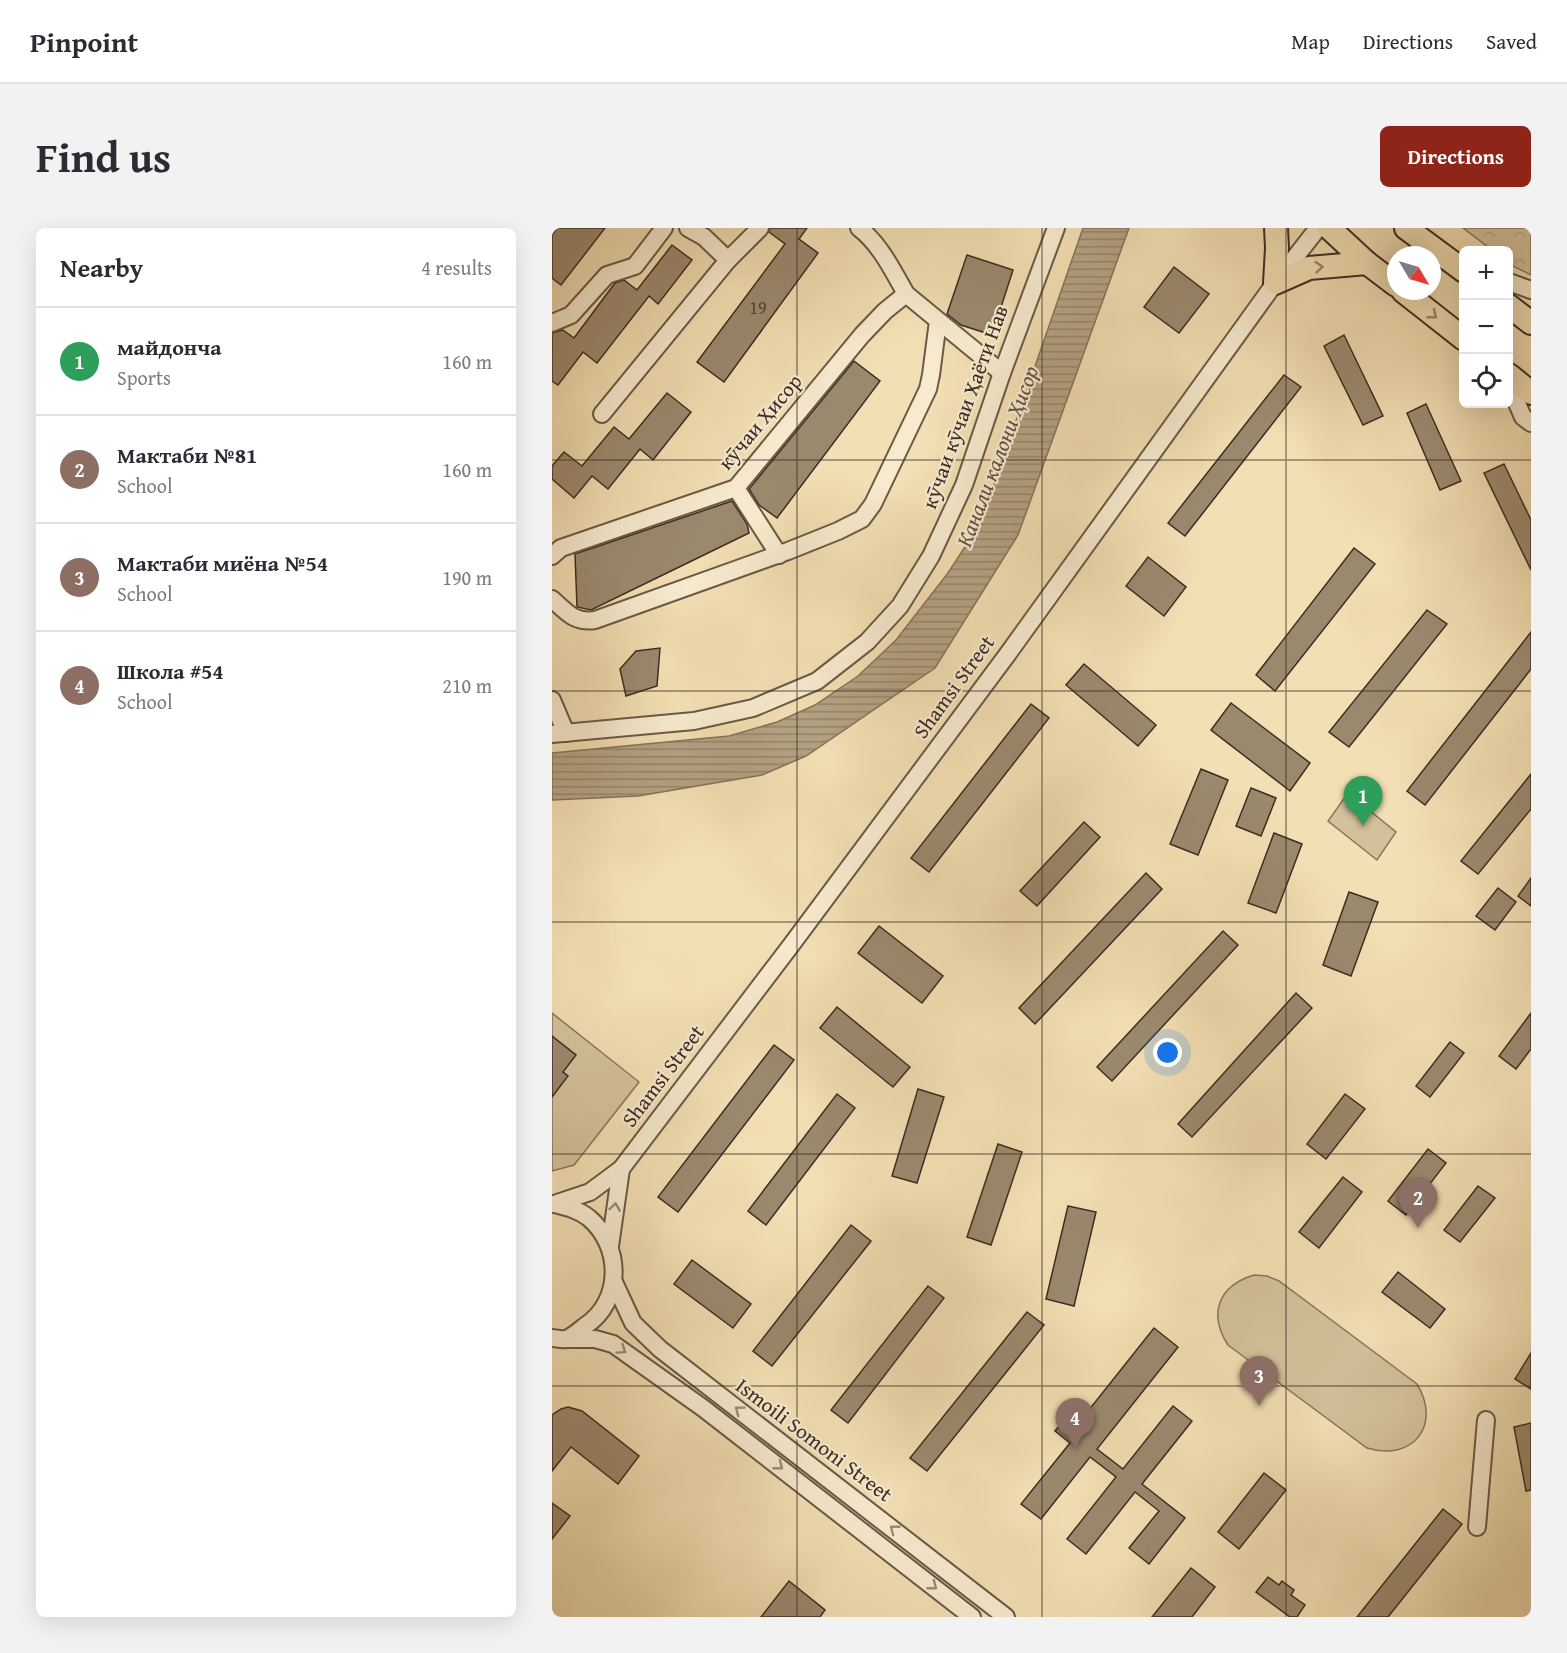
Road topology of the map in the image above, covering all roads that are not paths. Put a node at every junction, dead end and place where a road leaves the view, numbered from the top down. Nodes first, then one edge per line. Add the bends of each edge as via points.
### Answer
1 (664, 228) edge
2 (760, 228) edge
3 (859, 228) edge
4 (1056, 228) edge
5 (1276, 228) edge
6 (1318, 228) edge
7 (1329, 228) edge
8 (1406, 228) edge
9 (692, 229) edge
10 (1430, 246) edge
11 (1441, 254) edge
12 (728, 260) junction
13 (1367, 263) junction
14 (1459, 267) edge
15 (1387, 278) edge
16 (1513, 283) edge
17 (1275, 284) junction
18 (1531, 290) edge
19 (906, 294) junction
20 (1414, 300) edge
21 (1513, 309) edge
22 (939, 321) junction
23 (552, 323) edge
24 (1531, 323) edge
25 (1459, 335) edge
26 (1002, 373) junction
27 (1513, 378) edge
28 (1531, 393) edge
29 (1513, 394) edge
30 (602, 414) dead end
31 (1531, 423) edge
32 (736, 488) junction
33 (780, 555) junction
34 (552, 556) edge
35 (552, 599) edge
36 (552, 700) edge
37 (559, 734) edge
38 (621, 1169) junction
39 (553, 1204) edge
40 (610, 1246) junction
41 (614, 1282) junction
42 (559, 1339) edge
43 (1486, 1420) dead end
44 (1478, 1527) dead end
45 (972, 1617) edge
46 (1006, 1617) edge

1 - 23 street via 635,266 607,275 571,315
2 - 12 street
3 - 19 street via 869,235
4 - 26 street, кӯчаи кӯчаи Ҳаёти Нав
5 - 17 main road
6 - 17 street, Shamsi Street
7 - 13 main road
8 - 10 main road
9 - 12 street
11 - 14 main road
12 - 30 street
13 - 15 main road
17 -> 13 main road via 1309,268
16 - 18 street
17 - 38 street, Shamsi Street via 986,683
19 - 22 street
19 - 32 street, кӯчаи Ҳисор via 862,335
20 -> 25 main road
21 - 24 main road
22 - 26 street
22 - 33 street via 928,389 873,504 862,519
26 - 37 street, кӯчаи кӯчаи Ҳаёти Нав via 964,485 931,556 900,606 867,642 817,681 753,708 694,721
27 - 28 main road
29 - 31 street via 1523,417
32 - 33 street
32 - 34 street, кӯчаи Ҳисор via 561,548
33 - 35 street via 595,620 576,619
36 - 37 street
38 - 39 street, Shamsi Street via 590,1192
40 -> 38 street, Shamsi Street
39 - 40 street, Shamsi Street via 588,1217
40 - 41 street, Shamsi Street
41 - 42 street, Shamsi Street via 606,1305 591,1323
46 -> 41 street, Ismoili Somoni Street via 660,1349 633,1323
42 -> 45 street, Ismoili Somoni Street via 595,1339 613,1344 703,1408
43 - 44 street

